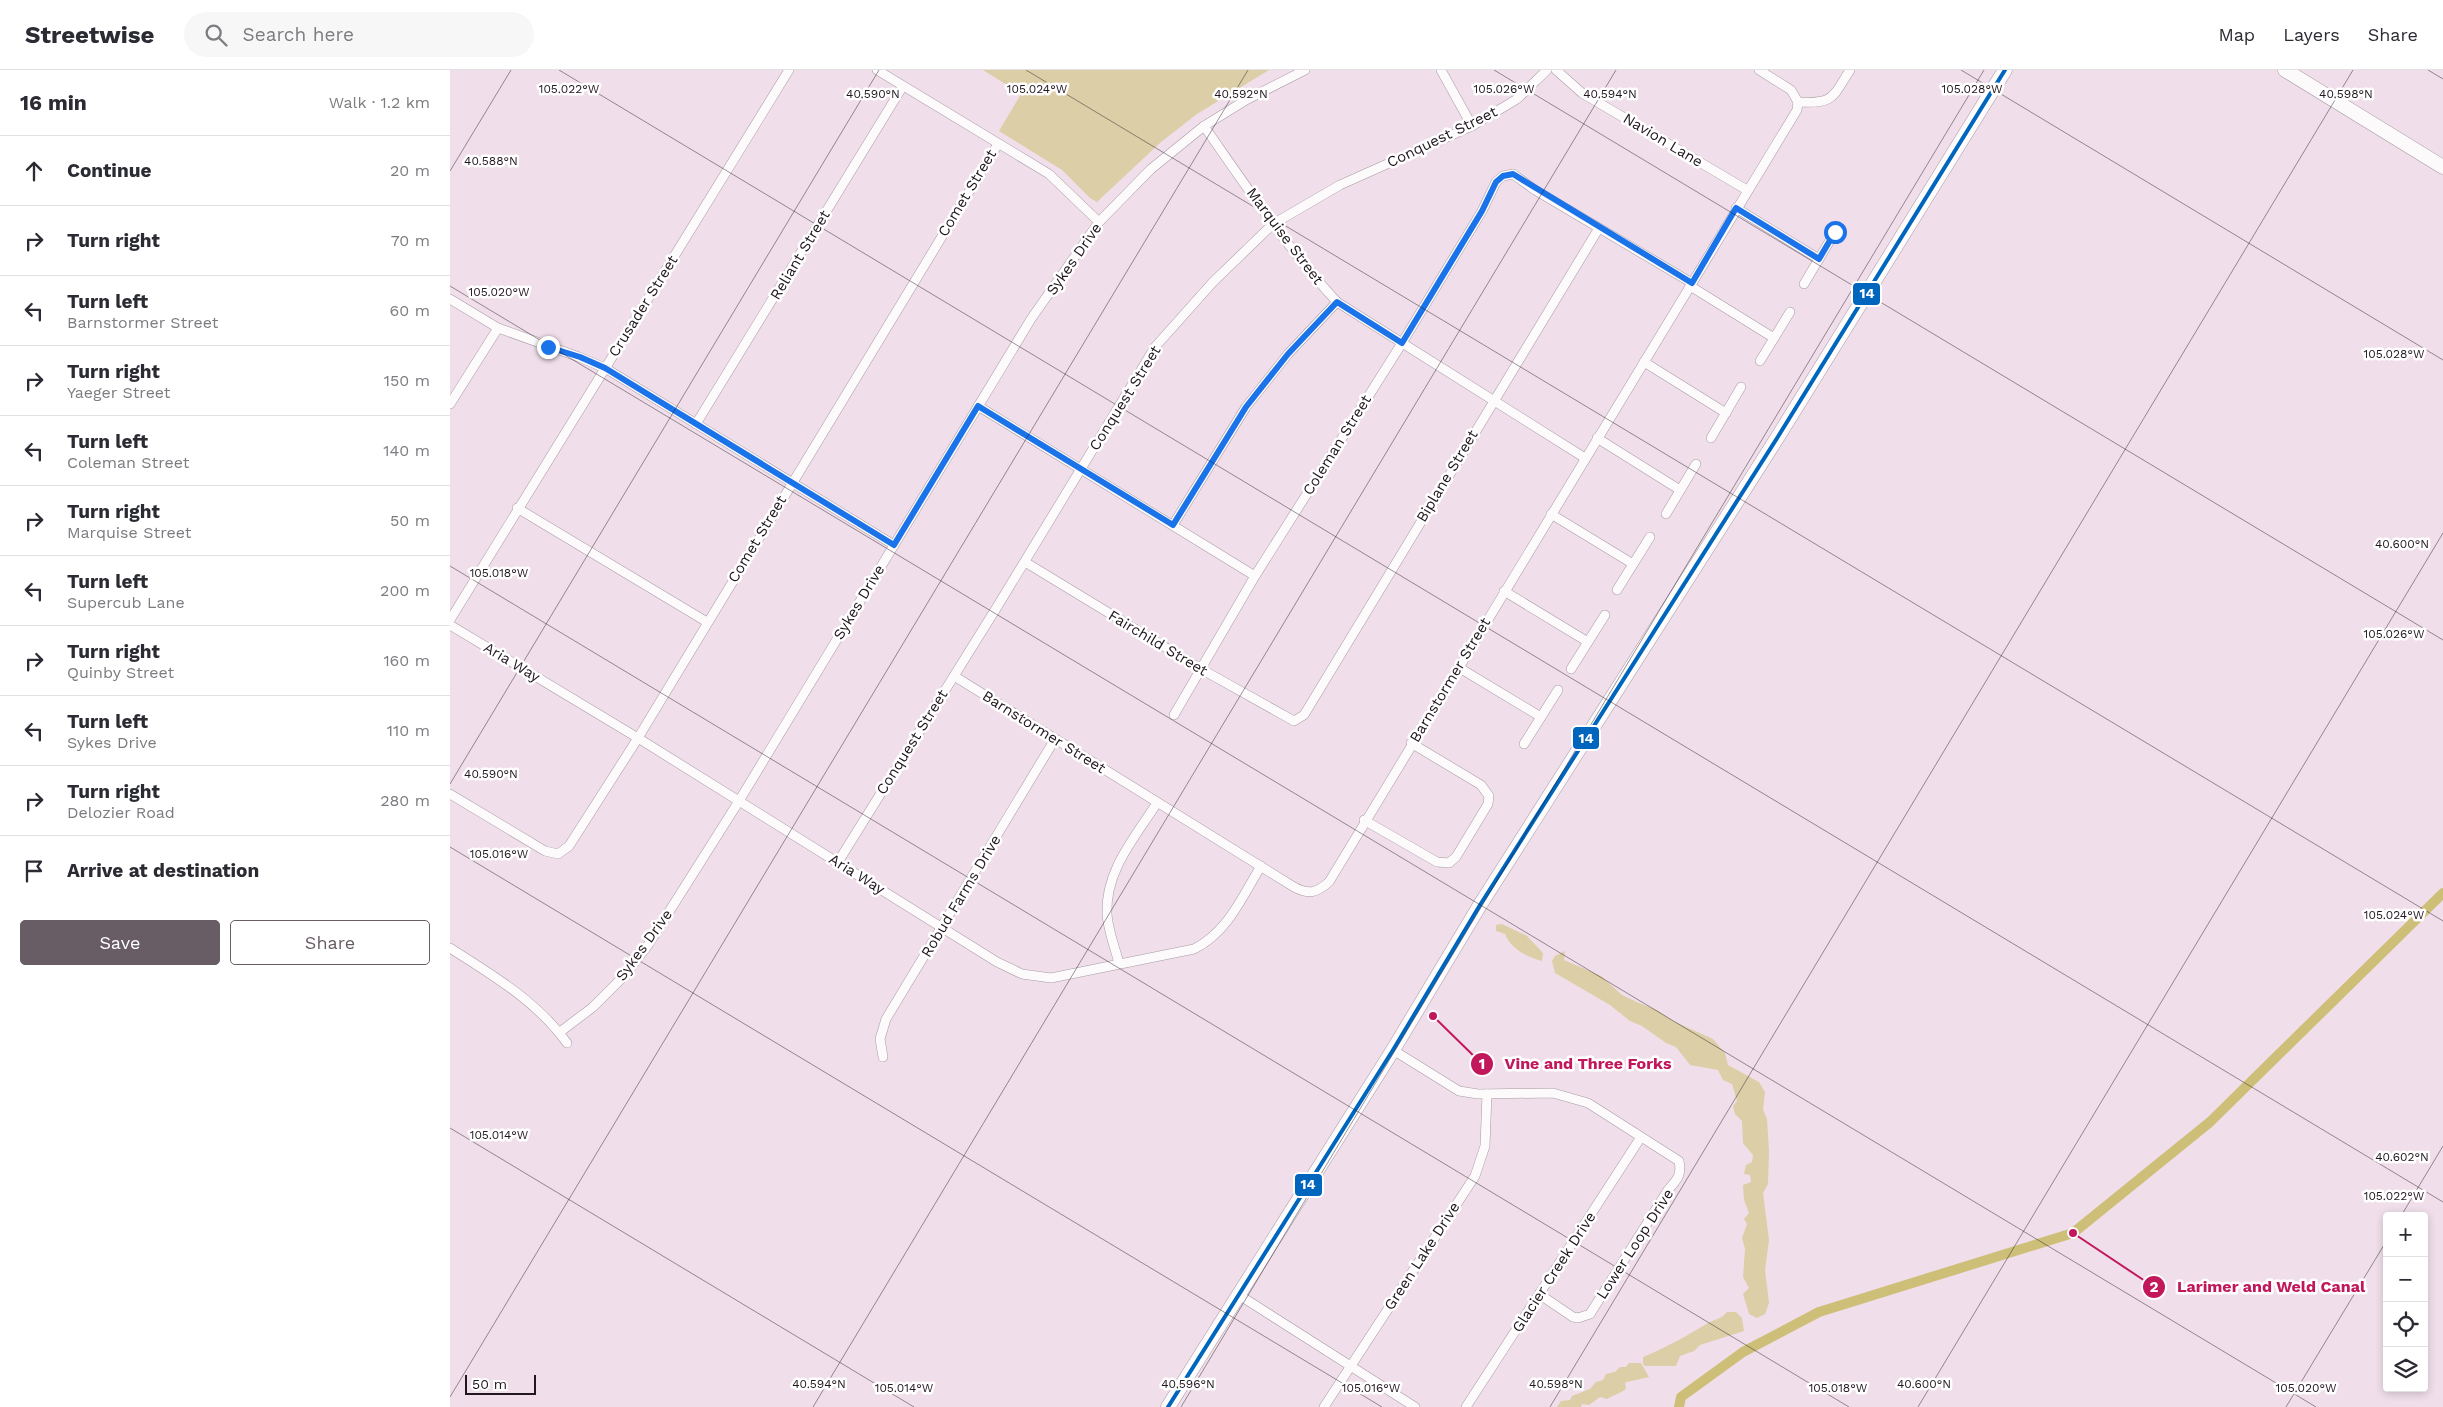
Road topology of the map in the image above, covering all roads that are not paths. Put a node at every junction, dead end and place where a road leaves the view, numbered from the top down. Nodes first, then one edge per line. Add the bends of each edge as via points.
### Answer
1 (789, 70) edge
2 (877, 70) edge
3 (1305, 70) edge
4 (1440, 70) edge
5 (1547, 70) edge
6 (1556, 70) edge
7 (1759, 70) edge
8 (1850, 70) edge
9 (2006, 70) edge
10 (2285, 70) edge
11 (903, 86) junction
12 (1798, 102) junction
13 (1204, 126) junction
14 (1472, 126) junction
15 (998, 144) junction
16 (2443, 167) edge
17 (1747, 190) junction
18 (1736, 208) junction
19 (1099, 222) junction
20 (1273, 224) junction
21 (1599, 228) junction
22 (1835, 232) dead end
23 (1819, 259) junction
24 (1804, 284) dead end
25 (1691, 285) junction
26 (450, 299) edge
27 (1337, 302) junction
28 (1790, 312) dead end
29 (498, 328) junction
30 (1774, 338) junction
31 (1402, 343) junction
32 (1760, 361) dead end
33 (1644, 362) junction
34 (605, 368) junction
35 (1741, 387) dead end
36 (1493, 401) junction
37 (450, 404) edge
38 (978, 406) junction
39 (1726, 413) junction
40 (696, 424) junction
41 (1597, 438) junction
42 (1711, 438) dead end
43 (1585, 458) junction
44 (1696, 464) dead end
45 (1081, 469) junction
46 (792, 482) junction
47 (1680, 490) junction
48 (517, 508) junction
49 (1550, 514) junction
50 (1666, 514) dead end
51 (1173, 525) junction
52 (1650, 537) dead end
53 (894, 545) junction
54 (1024, 562) junction
55 (1633, 564) junction
56 (1255, 576) junction
57 (1617, 590) dead end
58 (1504, 591) junction
59 (1605, 614) dead end
60 (450, 620) edge
61 (706, 622) junction
62 (450, 625) edge
63 (1588, 642) junction
64 (1458, 667) junction
65 (1201, 669) junction
66 (1571, 669) dead end
67 (954, 676) junction
68 (1558, 690) dead end
69 (1174, 715) dead end
70 (1541, 717) junction
71 (1294, 721) joint
72 (638, 738) junction
73 (1055, 739) junction
74 (1412, 743) junction
75 (1524, 744) dead end
76 (450, 794) edge
77 (739, 801) junction
78 (1157, 803) junction
79 (1364, 820) junction
80 (838, 862) junction
81 (1261, 866) junction
82 (942, 928) junction
83 (450, 948) edge
84 (1119, 964) junction
85 (560, 1032) junction
86 (567, 1043) dead end
87 (1393, 1050) junction
88 (883, 1057) dead end
89 (1487, 1094) junction
90 (1641, 1137) junction
91 (1540, 1294) junction
92 (1239, 1295) junction
93 (1351, 1366) junction
94 (1168, 1407) edge
95 (1324, 1407) edge
96 (1415, 1407) edge
97 (1466, 1407) edge

1 - 34 street, Crusader Street
2 - 11 street
3 - 13 street, Sykes Drive
4 - 14 street
5 - 14 street, Conquest Street via 1517,99
6 - 17 street, Navion Lane via 1582,93
7 - 12 street via 1792,90
8 - 12 street via 1832,99 1819,103
9 - 87 street via 1480,905
10 - 16 street
11 - 15 street
11 - 40 street, Reliant Street
12 - 17 street, Barnstormer Street
13 - 19 street, Sykes Drive via 1151,169
13 - 20 street, Marquise Street
14 - 20 street, Conquest Street via 1340,185
15 - 19 street via 1049,174
15 - 46 street, Comet Street
17 - 18 street, Barnstormer Street
18 - 23 street
18 - 25 street, Barnstormer Street
19 - 38 street, Sykes Drive via 1031,319
20 - 27 street, Marquise Street
20 - 45 street, Conquest Street via 1213,282 1155,347
21 - 25 street
21 - 31 street, Coleman Street via 1513,174 1503,176 1496,182 1482,211
21 - 36 street, Biplane Street
22 - 23 street
23 - 24 street
25 - 30 street
25 - 33 street, Barnstormer Street
26 - 29 street
27 - 31 street, Marquise Street
27 - 51 street via 1288,354 1246,407
28 - 30 street
29 - 34 street
29 - 37 street
30 - 32 street
31 - 36 street, Marquise Street
31 - 56 street, Coleman Street
33 - 39 street
33 - 41 street, Barnstormer Street
34 - 40 street
34 - 48 street, Crusader Street
35 - 39 street
36 - 43 street, Marquise Street
36 - 71 street, Biplane Street via 1304,715
38 - 45 street
38 - 53 street, Sykes Drive
39 - 42 street
40 - 46 street
41 - 43 street, Barnstormer Street
41 - 47 street
43 - 49 street, Barnstormer Street
44 - 47 street
45 - 51 street
45 - 54 street, Conquest Street
46 - 53 street
46 - 61 street, Comet Street
47 - 50 street
48 - 60 street, Crusader Street
48 - 61 street
49 - 55 street
49 - 58 street, Barnstormer Street
51 - 56 street
52 - 55 street
53 - 77 street, Sykes Drive
54 - 65 street, Fairchild Street
54 - 67 street, Conquest Street
55 - 57 street
56 - 65 street, Coleman Street
58 - 63 street
58 - 64 street, Barnstormer Street
59 - 63 street
61 - 72 street, Comet Street
62 - 72 street, Aria Way
63 - 66 street
64 - 70 street
64 - 74 street, Barnstormer Street
65 - 69 street, Coleman Street
65 - 71 street, Fairchild Street
67 - 73 street, Barnstormer Street
67 - 80 street, Conquest Street
68 - 70 street
70 - 75 street
72 - 76 street, Comet Street via 579,832 558,854 545,851
72 - 77 street, Aria Way
73 - 78 street, Barnstormer Street
73 - 82 street, Robud Farms Drive
74 - 79 street, Barnstormer Street
74 - 79 street via 1481,785 1489,796 1488,804 1456,857 1449,863 1437,862
77 - 80 street, Aria Way
77 - 85 street, Sykes Drive via 642,953 593,1007
78 - 81 street, Barnstormer Street
78 - 84 street via 1118,863 1110,886 1107,915
79 - 81 street, Barnstormer Street via 1329,882 1314,893 1304,893
80 - 82 street, Aria Way
81 - 84 street, Aria Way via 1223,928 1212,939 1194,949
82 - 84 street, Aria Way via 1022,974 1051,978
82 - 88 street, Robud Farms Drive via 886,1019 880,1039
83 - 85 street via 512,988
85 - 86 street
87 - 89 street via 1459,1091
87 - 92 street
89 - 90 street via 1553,1093 1574,1098 1599,1109
89 - 93 street, Green Lake Drive via 1485,1146 1475,1176
90 - 91 street, Glacier Creek Drive
90 - 91 street, Lower Loop Drive via 1679,1161 1681,1168 1676,1182 1590,1314 1573,1317
91 - 97 street, Glacier Creek Drive
92 - 93 street
92 - 94 street
93 - 95 street, Green Lake Drive
93 - 96 street

